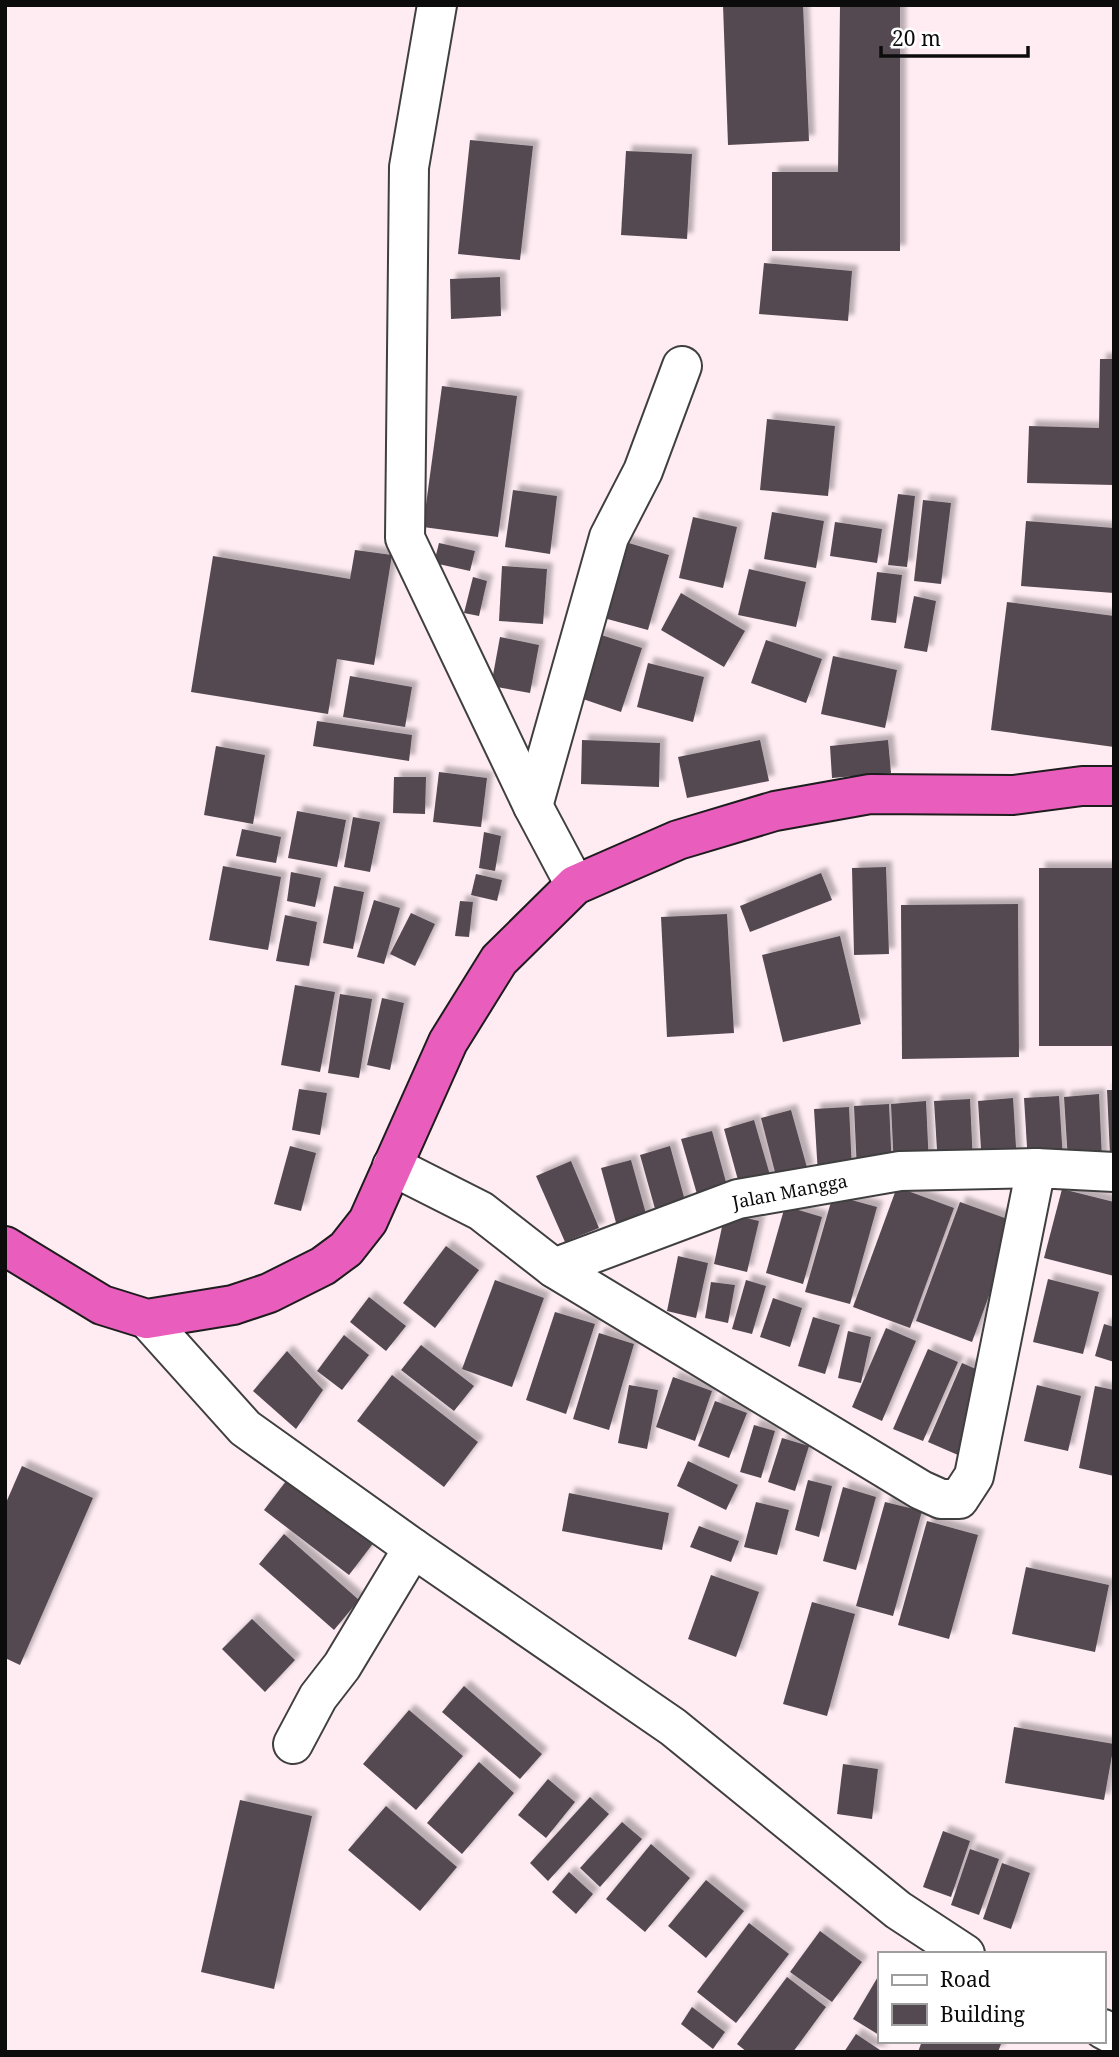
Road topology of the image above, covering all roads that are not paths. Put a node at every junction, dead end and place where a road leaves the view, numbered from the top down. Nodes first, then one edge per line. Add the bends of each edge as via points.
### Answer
1 (437, 5) edge
2 (682, 366) dead end
3 (1114, 786) edge
4 (533, 806) junction
5 (575, 885) junction
6 (393, 1166) junction
7 (1036, 1168) junction
8 (1114, 1172) edge
9 (5, 1246) edge
10 (554, 1268) junction
11 (147, 1318) junction
12 (413, 1548) junction
13 (293, 1744) dead end
14 (962, 1952) edge

1 - 4 street via 409,167 405,538
2 - 4 street via 643,471 609,537
3 - 5 highway via 1013,795 870,794 775,811 678,840
4 - 5 street
5 - 6 highway via 499,960 448,1042
6 - 10 street via 481,1211
6 - 11 highway via 368,1221 346,1249 323,1266 269,1293 233,1304
7 - 8 street, Jalan Mangga
7 - 10 street, Jalan Mangga via 900,1171 738,1199
7 - 10 street via 974,1476 959,1499 941,1499 921,1490
9 - 11 highway via 102,1305
11 - 12 street via 245,1428
12 - 13 street
12 - 14 street via 673,1727 898,1910

